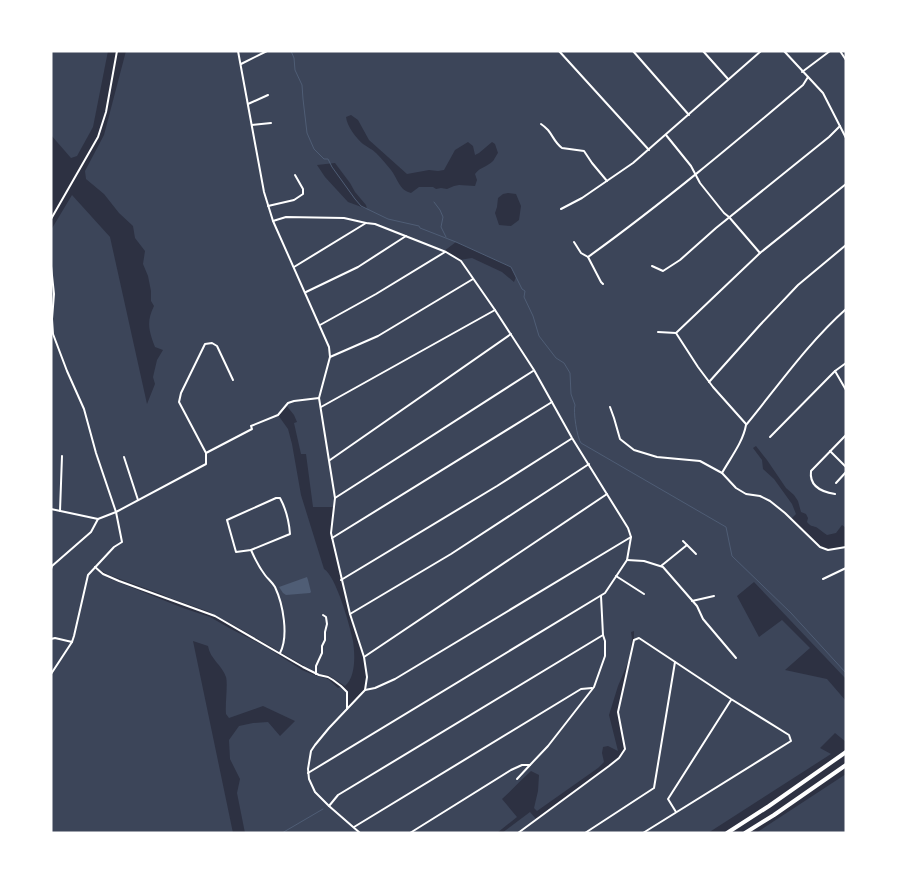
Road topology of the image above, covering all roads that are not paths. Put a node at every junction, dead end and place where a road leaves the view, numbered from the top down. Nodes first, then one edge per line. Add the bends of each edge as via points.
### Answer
1 (117, 51) edge
2 (238, 51) edge
3 (267, 51) edge
4 (559, 51) edge
5 (633, 51) edge
6 (703, 51) edge
7 (762, 51) edge
8 (784, 51) edge
9 (830, 51) edge
10 (840, 51) edge
11 (846, 60) edge
12 (241, 64) junction
13 (802, 72) junction
14 (808, 77) junction
15 (728, 79) junction
16 (268, 95) dead end
17 (248, 104) junction
18 (689, 115) junction
19 (271, 122) dead end
20 (541, 124) dead end
21 (252, 125) junction
22 (840, 126) junction
23 (666, 135) junction
24 (846, 138) edge
25 (648, 150) junction
26 (294, 175) dead end
27 (696, 175) junction
28 (607, 181) junction
29 (846, 184) edge
30 (268, 206) junction
31 (561, 209) dead end
32 (729, 217) junction
33 (51, 219) edge
34 (273, 221) junction
35 (366, 223) junction
36 (407, 236) junction
37 (574, 242) dead end
38 (846, 245) edge
39 (446, 252) junction
40 (760, 253) junction
41 (588, 256) junction
42 (51, 266) edge
43 (652, 266) dead end
44 (294, 268) junction
45 (473, 279) junction
46 (603, 284) dead end
47 (306, 292) junction
48 (846, 309) edge
49 (495, 310) junction
50 (320, 325) junction
51 (658, 332) dead end
52 (676, 333) junction
53 (510, 334) junction
54 (330, 357) junction
55 (846, 363) edge
56 (534, 370) junction
57 (835, 371) junction
58 (233, 380) dead end
59 (709, 382) junction
60 (846, 390) edge
61 (319, 398) junction
62 (552, 402) junction
63 (321, 407) junction
64 (610, 408) dead end
65 (746, 425) junction
66 (846, 435) edge
67 (770, 437) dead end
68 (572, 438) junction
69 (830, 452) junction
70 (206, 453) junction
71 (62, 456) dead end
72 (124, 457) dead end
73 (330, 460) junction
74 (589, 464) junction
75 (846, 467) edge
76 (846, 472) edge
77 (722, 473) junction
78 (836, 483) dead end
79 (608, 494) junction
80 (835, 494) dead end
81 (335, 498) junction
82 (138, 500) junction
83 (51, 509) edge
84 (60, 511) junction
85 (116, 512) junction
86 (98, 519) junction
87 (632, 537) junction
88 (332, 538) junction
89 (684, 542) dead end
90 (687, 545) junction
91 (846, 547) edge
92 (251, 550) junction
93 (696, 554) dead end
94 (627, 560) junction
95 (661, 566) junction
96 (95, 567) junction
97 (51, 568) edge
98 (846, 568) edge
99 (616, 576) junction
100 (823, 579) dead end
101 (342, 580) junction
102 (644, 594) dead end
103 (601, 596) junction
104 (714, 596) dead end
105 (692, 600) junction
106 (350, 614) junction
107 (323, 615) dead end
108 (603, 635) junction
109 (51, 639) edge
110 (72, 642) junction
111 (280, 653) junction
112 (364, 657) junction
113 (736, 658) dead end
114 (675, 661) junction
115 (316, 674) junction
116 (52, 675) edge
117 (594, 687) junction
118 (365, 690) junction
119 (731, 699) junction
120 (347, 709) junction
121 (846, 752) edge
122 (530, 765) junction
123 (846, 765) edge
124 (308, 773) junction
125 (517, 779) dead end
126 (329, 806) junction
127 (676, 812) junction
128 (354, 827) junction
129 (360, 833) edge
130 (410, 833) edge
131 (518, 833) edge
132 (585, 833) edge
133 (643, 833) edge
134 (727, 833) edge
135 (745, 833) edge

1 - 33 street via 98,137
2 - 12 street
3 - 12 street
4 - 25 street
5 - 18 street
6 - 15 street
7 - 15 street
8 - 13 street
9 - 13 street
10 - 11 street
12 - 17 street
13 - 14 street
14 - 22 street via 823,93
14 - 27 street via 803,85
15 - 18 street
16 - 17 street
17 - 21 street
18 - 23 street
19 - 21 street
20 - 28 street via 562,148 586,152
21 - 30 street
22 - 24 street
22 - 32 street
23 - 25 street
23 - 27 street
25 - 28 street
26 - 30 street via 304,194 294,200
27 - 32 street
27 - 41 street
28 - 31 street
29 - 40 street
30 - 34 street
32 - 40 street
32 - 43 street via 663,271
34 - 35 street via 286,217 344,218
34 - 44 street
35 - 36 street
35 - 44 street
36 - 39 street
36 - 47 street via 358,267
37 - 41 street via 581,253
38 - 59 street via 798,285
39 - 45 street via 461,260
39 - 50 street
40 - 52 street
41 - 46 street
42 - 85 street via 53,334 84,409
44 - 47 street
45 - 49 street
45 - 54 street via 378,336
47 - 50 street
48 - 65 street via 812,344
49 - 53 street
49 - 63 street
50 - 54 street
51 - 52 street
52 - 59 street
53 - 56 street
53 - 73 street
54 - 61 street
55 - 57 street
56 - 62 street
56 - 81 street
57 - 60 street
57 - 67 street
58 - 70 street via 217,346 205,344 179,402
59 - 65 street
61 - 63 street
61 - 70 street via 288,403 278,415 251,426 252,429
62 - 68 street
62 - 88 street
63 - 73 street
64 - 77 street via 620,440 634,450 657,457 700,461
65 - 77 street
66 - 69 street
68 - 74 street
68 - 101 street
69 - 75 street
69 - 80 street via 810,475 818,488
70 - 82 street via 206,464
71 - 84 street
72 - 82 street
73 - 81 street
74 - 79 street
74 - 106 street
76 - 78 street
77 - 91 street via 741,491 765,498 820,547 828,550
79 - 87 street
79 - 112 street
81 - 88 street
82 - 85 street
83 - 84 street
84 - 86 street
85 - 86 street
85 - 96 street via 122,542
86 - 97 street via 91,532
87 - 94 street
87 - 118 street via 395,679
88 - 101 street
89 - 90 street
90 - 93 street
90 - 95 street
92 - 92 street via 290,534 280,498 227,520 236,552
92 - 111 street via 259,567 273,584 281,604 284,641
94 - 95 street
94 - 99 street
95 - 105 street
96 - 110 street via 88,575
96 - 111 street via 119,581 215,616
98 - 100 street
99 - 102 street
99 - 103 street
101 - 106 street
103 - 108 street
103 - 124 street
104 - 105 street
105 - 113 street via 703,619
106 - 112 street
107 - 115 street via 327,624
108 - 117 street via 605,656
108 - 126 street via 338,794
109 - 110 street
110 - 116 street
111 - 115 street
112 - 118 street
114 - 119 street
114 - 131 street via 639,638 634,640 618,712 625,749 623,754
114 - 132 street via 654,788
115 - 120 street via 328,677 346,691
117 - 122 street
117 - 128 street via 581,689
118 - 120 street
119 - 127 street via 668,799
119 - 127 street via 789,735 792,741
120 - 124 street via 313,747
121 - 134 main road
122 - 125 street
122 - 130 street via 522,765
123 - 135 main road
124 - 126 street via 315,792
126 - 128 street
127 - 133 street
128 - 129 street

